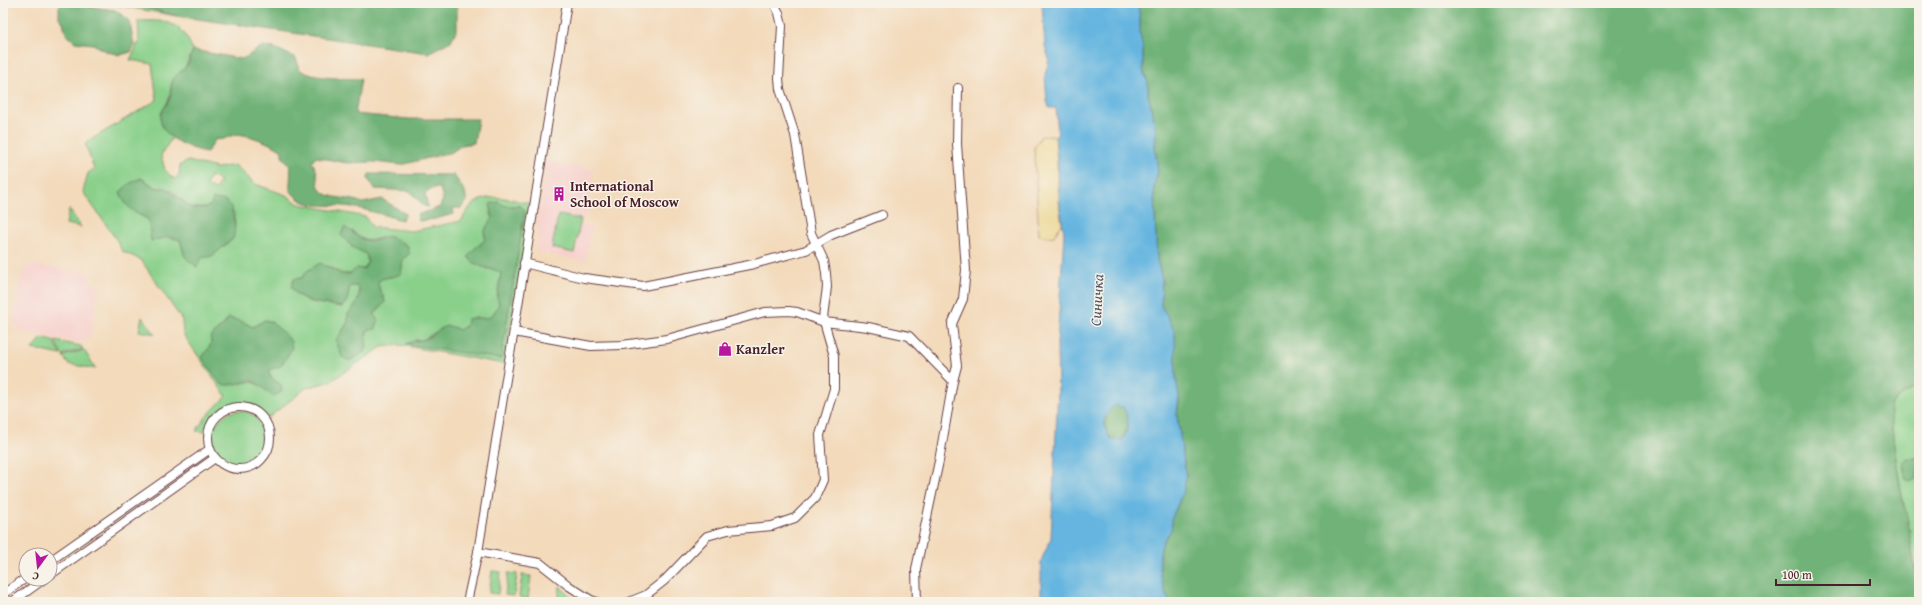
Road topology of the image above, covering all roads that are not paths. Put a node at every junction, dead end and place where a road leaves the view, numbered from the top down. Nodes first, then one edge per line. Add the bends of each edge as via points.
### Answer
1 (567, 3) edge
2 (774, 3) edge
3 (958, 88) dead end
4 (882, 215) dead end
5 (816, 244) junction
6 (524, 264) junction
7 (824, 322) junction
8 (514, 332) junction
9 (953, 381) junction
10 (210, 449) junction
11 (215, 458) junction
12 (478, 552) junction
13 (58, 555) edge
14 (58, 569) edge
15 (18, 584) edge
16 (33, 587) edge
17 (3, 594) edge
18 (12, 602) edge
19 (467, 602) edge
20 (597, 602) edge
21 (629, 602) edge
22 (917, 602) edge

1 - 6 street
2 - 5 street via 782,26 780,89 795,135 811,233
3 - 9 street via 957,144 966,270 964,300 952,324 957,366
4 - 5 street via 831,235
5 - 6 street via 806,250 754,264 643,286 584,278
5 - 7 street via 824,261 826,273
6 - 8 street
7 - 8 street via 797,312 765,312 667,339 600,346
7 - 9 street via 868,327 909,336
7 - 21 street via 834,356 834,389 820,435 823,480 820,491 796,518 772,526 728,530 707,536 665,580 646,595
8 - 12 street
9 - 22 street via 916,569
10 - 11 street
10 - 11 street via 210,426 223,412 232,408 252,410 266,424 269,444 266,453 251,467 227,467
10 - 13 street
11 - 14 street
12 - 19 street
12 - 20 street via 540,563 570,586
15 - 17 street
16 - 18 street

